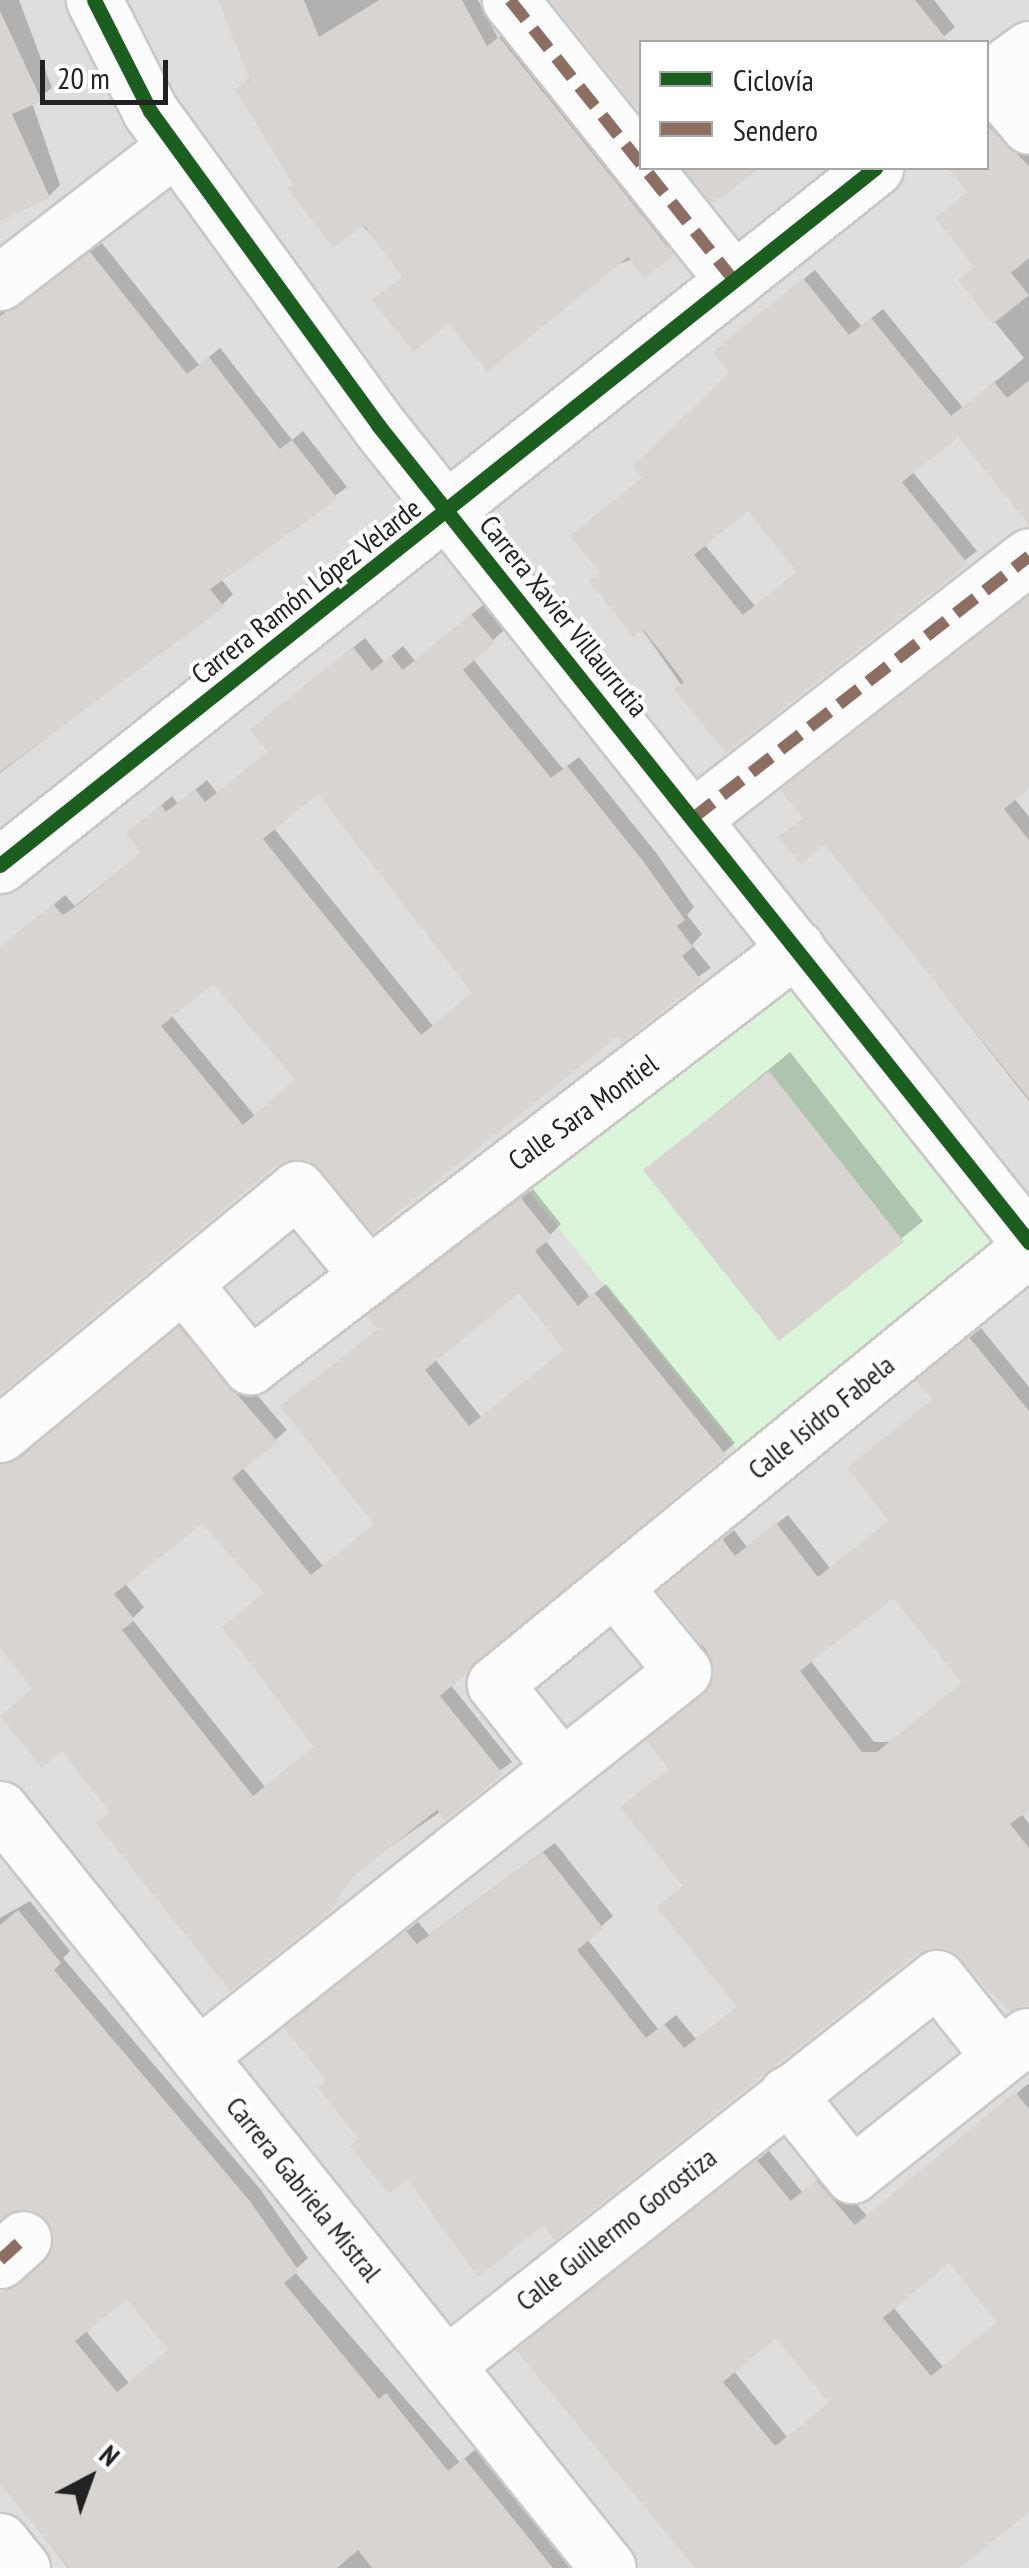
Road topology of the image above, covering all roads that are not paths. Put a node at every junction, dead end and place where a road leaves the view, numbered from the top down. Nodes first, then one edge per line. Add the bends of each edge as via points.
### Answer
1 (94, 0) edge
2 (510, 0) edge
3 (1002, 69) edge
4 (1029, 126) edge
5 (175, 148) junction
6 (639, 162) edge
7 (646, 170) edge
8 (873, 170) edge
9 (734, 281) junction
10 (0, 282) edge
11 (447, 510) junction
12 (1029, 556) edge
13 (693, 818) junction
14 (0, 865) edge
15 (796, 948) junction
16 (1029, 1245) edge
17 (366, 1272) junction
18 (183, 1283) junction
19 (0, 1434) edge
20 (614, 1587) junction
21 (561, 1767) junction
22 (0, 1809) edge
23 (1014, 2046) edge
24 (198, 2056) junction
25 (787, 2094) junction
26 (446, 2365) junction
27 (0, 2541) edge
28 (22, 2568) edge
29 (608, 2568) edge

1 - 5 street, Carrera Xavier Villaurrutia
2 - 6 street
3 - 4 street
5 - 10 street
5 - 11 street, Carrera Xavier Villaurrutia
7 - 9 street
8 - 9 street, Carrera Ramón López Velarde
9 - 11 street, Carrera Ramón López Velarde
11 - 13 street, Carrera Xavier Villaurrutia
11 - 14 street, Carrera Ramón López Velarde
12 - 13 street
13 - 15 street, Carrera Xavier Villaurrutia
15 - 16 street, Carrera Xavier Villaurrutia
15 - 17 street, Calle Sara Montiel
16 - 20 street, Calle Isidro Fabela
17 - 18 street via 297,1189
17 - 18 street, Calle Sara Montiel via 250,1366
18 - 19 street
20 - 21 street, Calle Isidro Fabela via 494,1684
20 - 21 street via 683,1672
21 - 24 street
22 - 24 street, Carrera Gabriela Mistral
23 - 25 street, Calle Guillermo Gorostiza via 936,1978
23 - 25 street, Calle Guillermo Gorostiza via 852,2175
24 - 26 street, Carrera Gabriela Mistral
25 - 26 street, Calle Guillermo Gorostiza
26 - 29 street, Carrera Gabriela Mistral
27 - 28 street

